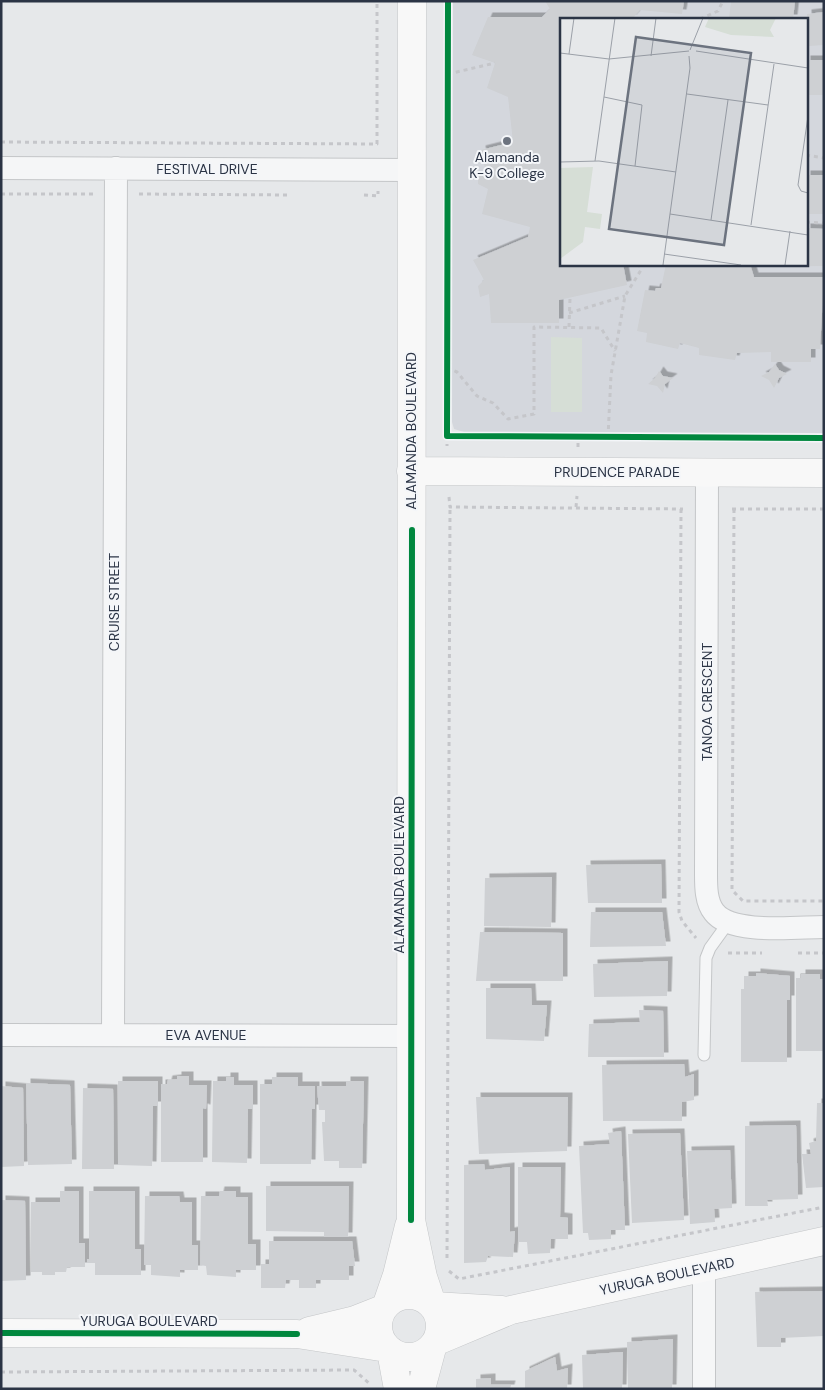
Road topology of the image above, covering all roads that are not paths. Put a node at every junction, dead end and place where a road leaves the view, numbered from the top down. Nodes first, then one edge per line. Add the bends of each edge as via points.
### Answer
1 (412, 1) edge
2 (1, 168) edge
3 (116, 168) junction
4 (412, 170) junction
5 (411, 471) junction
6 (707, 473) junction
7 (824, 473) edge
8 (728, 922) junction
9 (824, 927) edge
10 (1, 1035) edge
11 (113, 1035) junction
12 (411, 1036) junction
13 (704, 1055) dead end
14 (411, 1220) junction
15 (824, 1241) edge
16 (704, 1268) junction
17 (433, 1305) junction
18 (385, 1306) junction
19 (511, 1310) junction
20 (1, 1333) edge
21 (297, 1334) junction
22 (434, 1345) junction
23 (389, 1349) junction
24 (398, 1389) edge
25 (421, 1389) edge
26 (704, 1389) edge

1 - 4 street, ALAMANDA BOULEVARD
2 - 3 street, FESTIVAL DRIVE
3 - 4 street, FESTIVAL DRIVE
3 - 11 street, CRUISE STREET
4 - 5 street, ALAMANDA BOULEVARD
5 - 6 street, PRUDENCE PARADE
5 - 12 street, ALAMANDA BOULEVARD
6 - 7 street, PRUDENCE PARADE
6 - 8 street, TANOA CRESCENT via 706,887 715,914
8 - 9 street via 754,927
8 - 13 lane via 706,958
10 - 11 street, EVA AVENUE
11 - 12 street, EVA AVENUE
12 - 14 street, ALAMANDA BOULEVARD
14 - 17 street, ALAMANDA BOULEVARD via 423,1277
14 - 18 street, ALAMANDA BOULEVARD via 397,1275
15 - 16 street, YURUGA BOULEVARD
16 - 19 street, YURUGA BOULEVARD
16 - 26 street
17 - 18 street via 415,1295 405,1295
17 - 19 street, YURUGA BOULEVARD
17 - 22 street via 441,1323
18 - 21 street, YURUGA BOULEVARD via 355,1320
18 - 23 street via 378,1329
19 - 22 street, YURUGA BOULEVARD
20 - 21 street, YURUGA BOULEVARD
21 - 23 street, YURUGA BOULEVARD
22 - 23 street via 416,1356 407,1357
22 - 25 street
23 - 24 street

